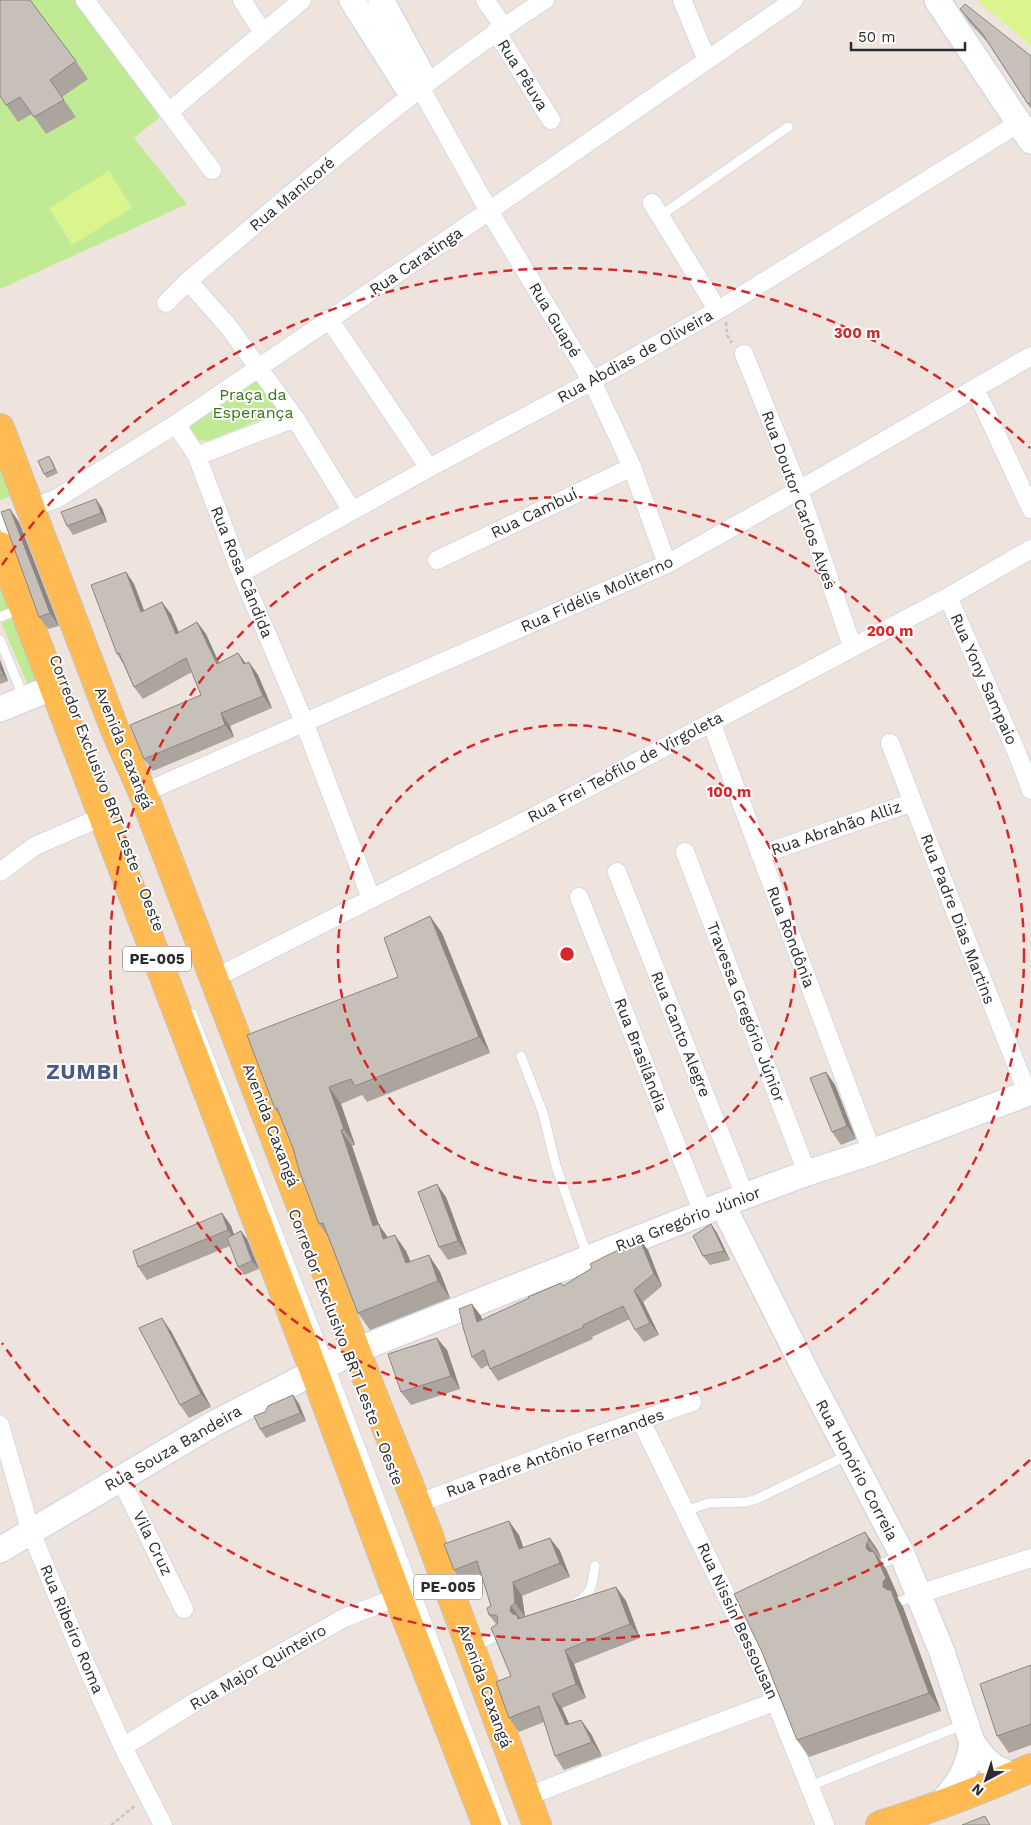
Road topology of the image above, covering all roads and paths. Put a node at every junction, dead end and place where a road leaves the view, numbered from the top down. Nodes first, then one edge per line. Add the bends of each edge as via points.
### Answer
1 (85, 0) edge
2 (242, 0) edge
3 (302, 0) edge
4 (352, 0) edge
5 (381, 0) edge
6 (484, 0) edge
7 (545, 0) edge
8 (682, 0) edge
9 (794, 0) edge
10 (937, 0) edge
11 (500, 29) junction
12 (263, 33) junction
13 (707, 60) junction
14 (422, 82) junction
15 (168, 112) junction
16 (550, 120) dead end
17 (788, 127) dead end
18 (1025, 132) edge
19 (212, 170) dead end
20 (656, 209) joint
21 (489, 211) junction
22 (188, 282) junction
23 (166, 303) dead end
24 (721, 308) junction
25 (329, 319) junction
26 (744, 354) joint
27 (1031, 356) edge
28 (258, 367) junction
29 (592, 381) junction
30 (975, 388) junction
31 (295, 418) junction
32 (176, 424) junction
33 (0, 428) edge
34 (0, 450) edge
35 (197, 456) junction
36 (632, 467) junction
37 (429, 468) junction
38 (799, 490) junction
39 (29, 504) junction
40 (1031, 509) edge
41 (352, 511) junction
42 (0, 516) edge
43 (7, 550) edge
44 (1029, 554) edge
45 (437, 560) dead end
46 (667, 564) junction
47 (241, 573) junction
48 (948, 597) junction
49 (12, 613) edge
50 (0, 640) edge
51 (852, 646) junction
52 (54, 687) junction
53 (24, 698) junction
54 (0, 709) edge
55 (304, 722) junction
56 (711, 722) junction
57 (890, 743) dead end
58 (136, 789) junction
59 (1031, 790) edge
60 (913, 802) junction
61 (102, 817) junction
62 (685, 852) dead end
63 (760, 855) junction
64 (0, 872) edge
65 (617, 872) dead end
66 (579, 897) dead end
67 (371, 898) junction
68 (180, 915) dead end
69 (215, 978) junction
70 (190, 1006) dead end
71 (521, 1056) dead end
72 (1029, 1093) edge
73 (872, 1152) junction
74 (807, 1173) junction
75 (724, 1205) junction
76 (588, 1258) junction
77 (337, 1360) junction
78 (692, 1402) dead end
79 (641, 1421) junction
80 (0, 1425) edge
81 (849, 1454) junction
82 (391, 1465) dead end
83 (120, 1478) junction
84 (417, 1504) junction
85 (685, 1511) junction
86 (31, 1532) junction
87 (0, 1550) edge
88 (1031, 1558) edge
89 (596, 1566) dead end
90 (398, 1597) junction
91 (910, 1597) junction
92 (567, 1608) edge
93 (184, 1609) dead end
94 (502, 1634) edge
95 (471, 1648) junction
96 (443, 1664) junction
97 (776, 1701) junction
98 (969, 1732) junction
99 (123, 1747) junction
100 (458, 1748) junction
101 (1023, 1771) edge
102 (810, 1786) junction
103 (147, 1796) junction
104 (526, 1797) junction
105 (938, 1806) junction
106 (110, 1825) edge
107 (164, 1825) edge
108 (487, 1825) edge
109 (504, 1825) edge
110 (537, 1825) edge
111 (825, 1825) edge
112 (880, 1825) edge

1 - 15 street
2 - 12 street
3 - 12 street
4 - 14 main road via 406,86
5 - 14 main road
6 - 11 street, Rua Pêuva
7 - 11 street, Rua Manicoré
8 - 13 street
9 - 13 street, Rua Caratinga
10 - 18 main road
11 - 14 street, Rua Manicoré
11 - 16 street, Rua Pêuva
12 - 15 street
13 - 21 street, Rua Caratinga
14 - 21 street, Rua Guapé
14 - 22 street, Rua Manicoré
15 - 19 street
17 - 20 lane
18 - 24 street, Rua Abdias de Oliveira
20 - 24 street
21 - 25 street, Rua Caratinga
21 - 29 street, Rua Guapé
22 - 23 street, Rua Manicoré
22 - 28 street via 228,326
24 - 26 path via 727,335
24 - 29 street, Rua Abdias de Oliveira
25 - 28 street, Rua Caratinga
25 - 37 street
26 - 38 street, Rua Doutor Carlos Alves
27 - 30 street, Rua Fidélis Moliterno
28 - 31 street
28 - 32 street, Rua Caratinga
29 - 36 street, Rua Guapé
29 - 37 street, Rua Abdias de Oliveira
30 - 38 street, Rua Fidélis Moliterno
30 - 40 street
31 - 35 street
31 - 41 street
32 - 35 street, Rua Rosa Cândida
32 - 39 street, Rua Caratinga via 56,499
33 - 39 main road, Avenida Caxangá / PE-005
34 - 58 lane, Corredor Exclusivo BRT Leste - Oeste
35 - 47 street, Rua Rosa Cândida
36 - 45 street, Rua Cambuí
36 - 46 street, Rua Guapé
37 - 41 street, Rua Abdias de Oliveira
38 - 46 street, Rua Fidélis Moliterno
38 - 51 street, Rua Doutor Carlos Alves
39 - 58 main road, Avenida Caxangá / PE-005
41 - 47 street, Rua Abdias de Oliveira
42 - 43 lane
43 - 49 main road, Avenida Caxangá / PE-005
44 - 48 street, Rua Frei Teófilo de Virgoleta
46 - 55 street, Rua Fidélis Moliterno
47 - 55 street, Rua Rosa Cândida
48 - 51 street, Rua Frei Teófilo de Virgoleta
48 - 59 street, Rua Yony Sampaio
49 - 52 main road, Avenida Caxangá / PE-005
50 - 53 lane
51 - 56 street, Rua Frei Teófilo de Virgoleta
52 - 53 main road
52 - 61 main road, Avenida Caxangá / PE-005
53 - 54 main road
55 - 58 street, Rua Fidélis Moliterno
55 - 67 street, Rua Rosa Cândida
56 - 63 street, Rua Rondônia
56 - 67 street, Rua Frei Teófilo de Virgoleta via 531,818
57 - 60 street, Rua Padre Dias Martins
58 - 69 main road, Avenida Caxangá / PE-005
60 - 63 street, Rua Abrahão Alliz
60 - 72 street, Rua Padre Dias Martins
61 - 64 street via 35,846
61 - 77 main road, Avenida Caxangá / PE-005
62 - 74 street, Travessa Gregório Júnior
63 - 73 street, Rua Rondônia
65 - 75 street, Rua Canto Alegre
66 - 75 street, Rua Brasilândia
67 - 69 street, Rua Frei Teófilo de Virgoleta
68 - 77 lane, Corredor Exclusivo BRT Leste - Oeste
69 - 77 main road, Avenida Caxangá / PE-005
70 - 77 lane, Corredor Exclusivo BRT Leste - Oeste
71 - 76 lane via 543,1113 556,1166
72 - 73 main road, Rua Gregório Júnior
73 - 74 main road, Rua Gregório Júnior
74 - 75 main road, Rua Gregório Júnior
75 - 76 main road, Rua Gregório Júnior
75 - 81 main road, Rua Honório Correia
76 - 77 main road, Rua Gregório Júnior
77 - 82 lane, Corredor Exclusivo BRT Leste - Oeste
77 - 83 main road, Rua Souza Bandeira via 213,1424
77 - 84 main road, Avenida Caxangá / PE-005
77 - 90 main road, Avenida Caxangá / PE-005
77 - 96 lane, Corredor Exclusivo BRT Leste - Oeste
78 - 79 street, Rua Padre Antônio Fernandes
79 - 84 street, Rua Padre Antônio Fernandes
79 - 85 street, Rua Nissin Bessousan
80 - 86 street, Rua Ribeiro Roma
81 - 85 lane via 758,1500 709,1503
81 - 91 main road, Rua Honório Correia
83 - 86 main road, Rua Souza Bandeira
83 - 93 street, Vila Cruz
84 - 95 main road, Avenida Caxangá / PE-005
85 - 97 street, Rua Nissin Bessousan via 749,1632
86 - 87 main road, Rua Souza Bandeira
86 - 99 street, Rua Ribeiro Roma
88 - 91 street
89 - 92 lane via 587,1596
90 - 99 street, Rua Major Quinteiro via 344,1618 195,1702
90 - 100 main road, Avenida Caxangá / PE-005
91 - 98 main road, Rua Honório Correia via 942,1652
94 - 95 lane
95 - 104 main road, Avenida Caxangá / PE-005
96 - 100 lane
96 - 109 lane, Corredor Exclusivo BRT Leste - Oeste
97 - 102 street, Rua Nissin Bessousan
97 - 104 street
98 - 101 main road, Rua Honório Correia via 994,1768 1004,1773
98 - 102 lane
98 - 105 main road via 971,1756 958,1784
99 - 103 street, Rua Ribeiro Roma
100 - 108 main road, Avenida Caxangá / PE-005
101 - 105 main road
102 - 111 street, Rua Nissin Bessousan
103 - 106 path
103 - 107 street, Rua Ribeiro Roma
104 - 110 main road, Avenida Caxangá / PE-005
105 - 112 main road

